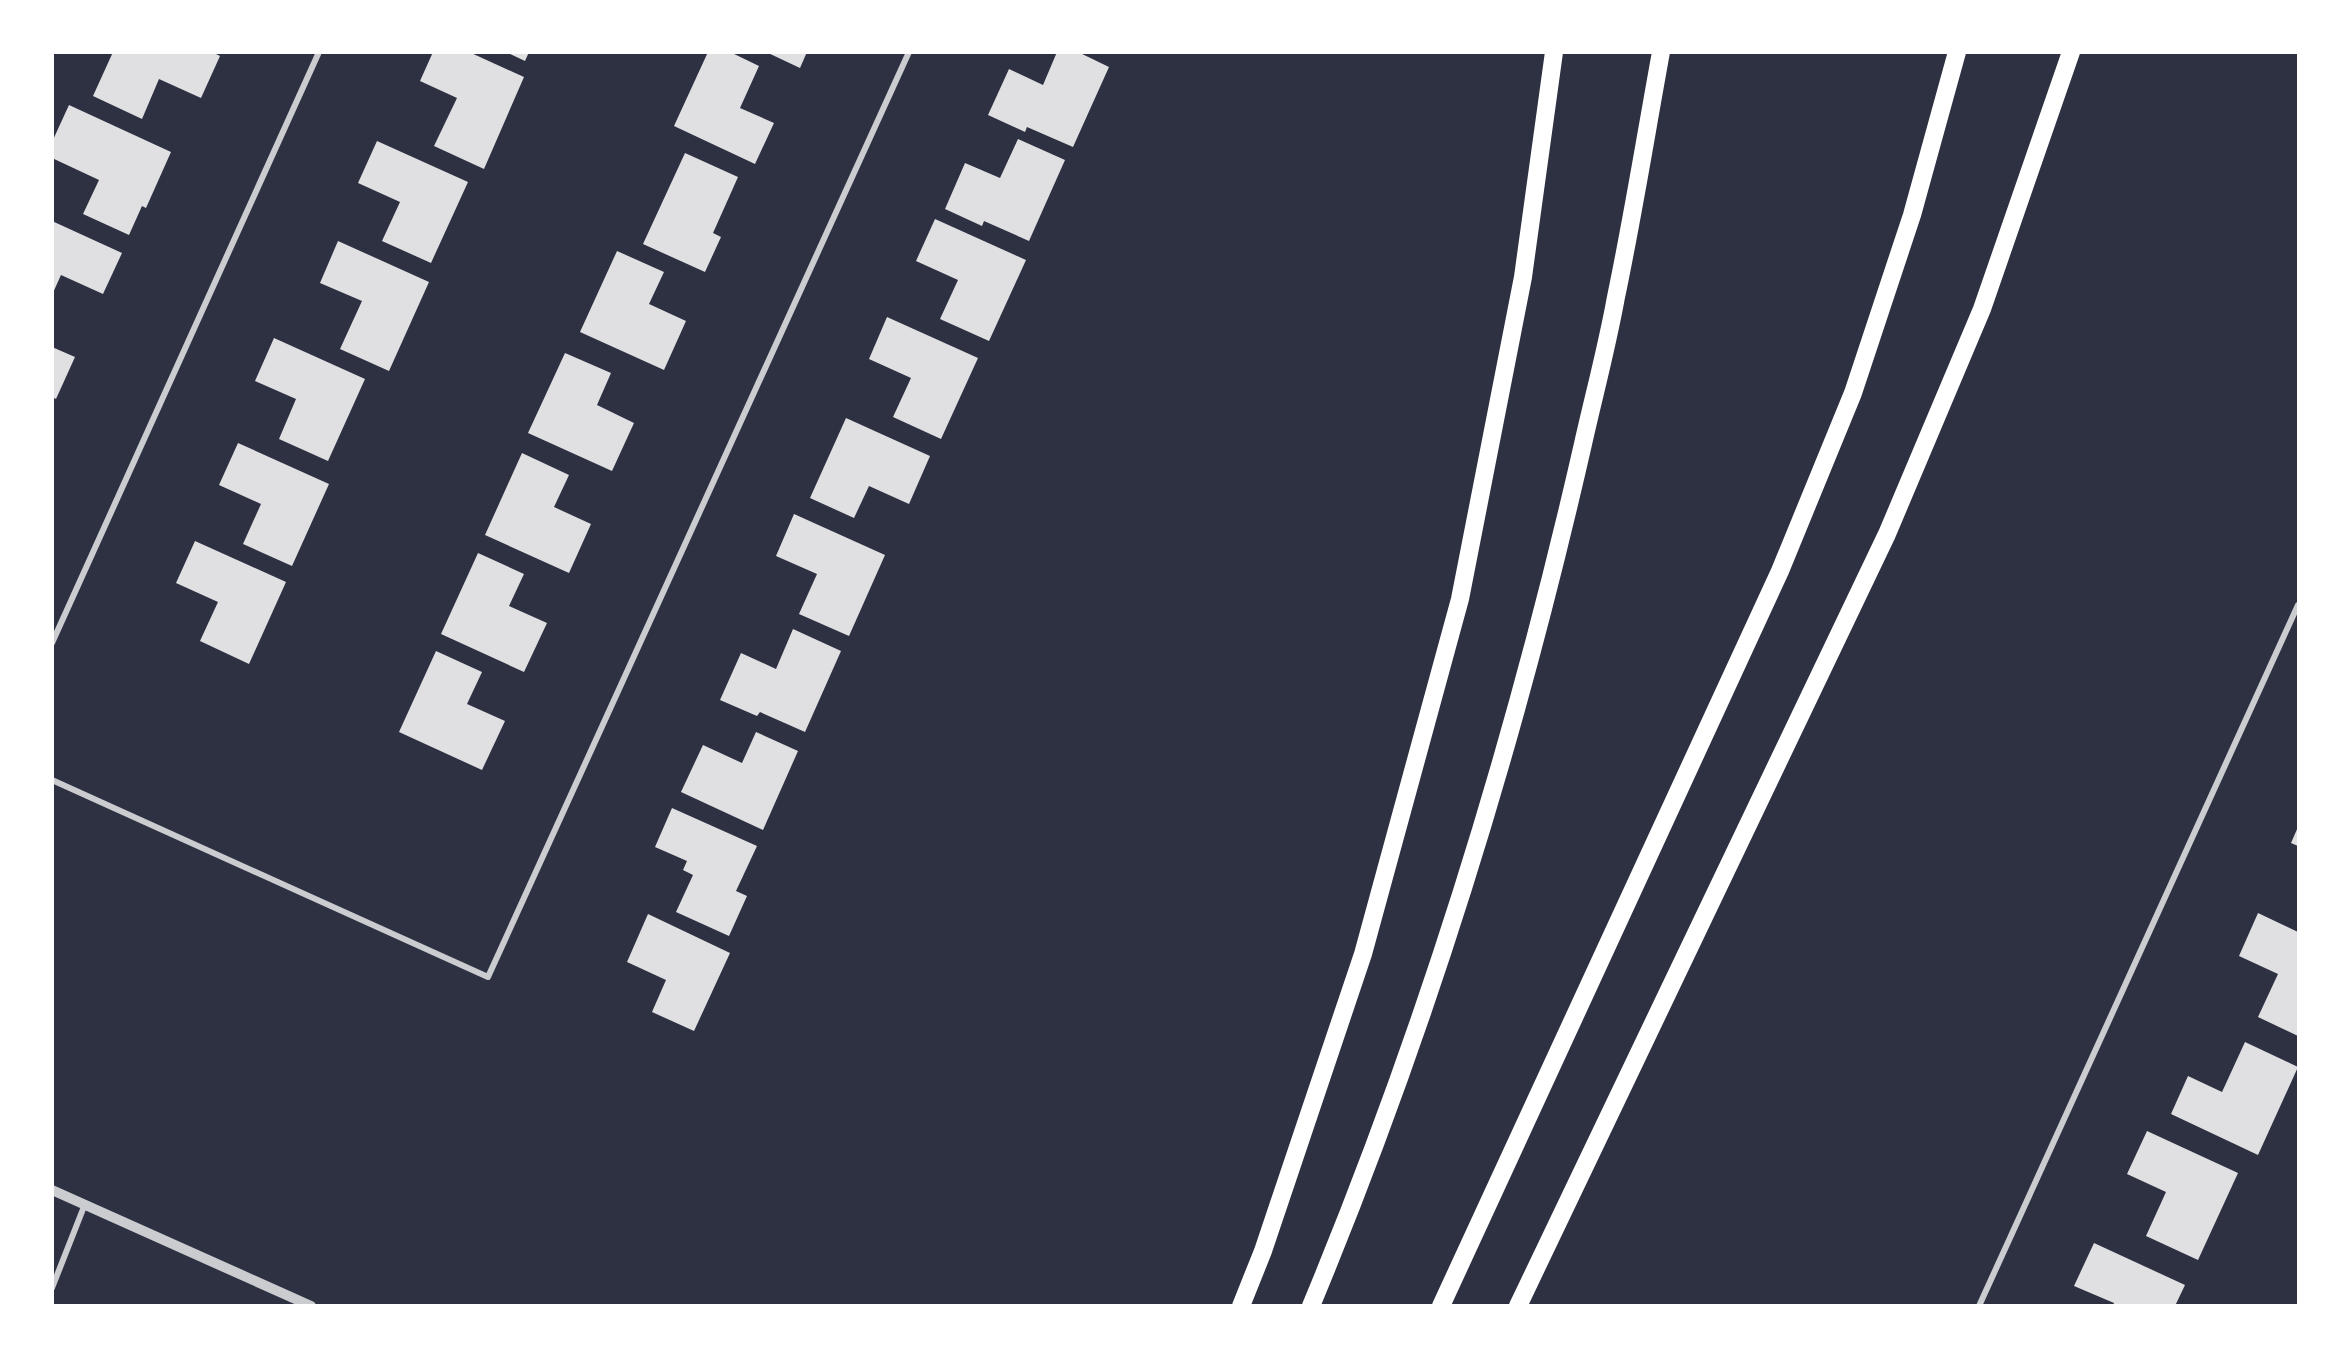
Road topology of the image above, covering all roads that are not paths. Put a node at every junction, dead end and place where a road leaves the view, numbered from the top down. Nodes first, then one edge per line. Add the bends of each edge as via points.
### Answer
1 (320, 52) edge
2 (909, 52) edge
3 (1554, 52) edge
4 (1661, 52) edge
5 (1957, 52) edge
6 (2071, 52) edge
7 (2298, 604) edge
8 (52, 643) edge
9 (52, 780) edge
10 (52, 1190) edge
11 (85, 1204) junction
12 (52, 1288) edge
13 (311, 1305) edge
14 (1241, 1305) edge
15 (1311, 1305) edge
16 (1441, 1305) edge
17 (1518, 1305) edge
18 (1978, 1305) edge

1 - 8 street
2 - 9 street via 488,977
3 - 14 highway via 1523,278 1460,599 1363,954 1263,1251
4 - 15 highway via 1616,299 1555,567 1498,775 1417,1029 1355,1201
5 - 16 highway via 1912,215 1853,393 1760,614
6 - 17 highway via 1982,309 1887,534
7 - 18 street
10 - 11 street
11 - 12 street
11 - 13 street

